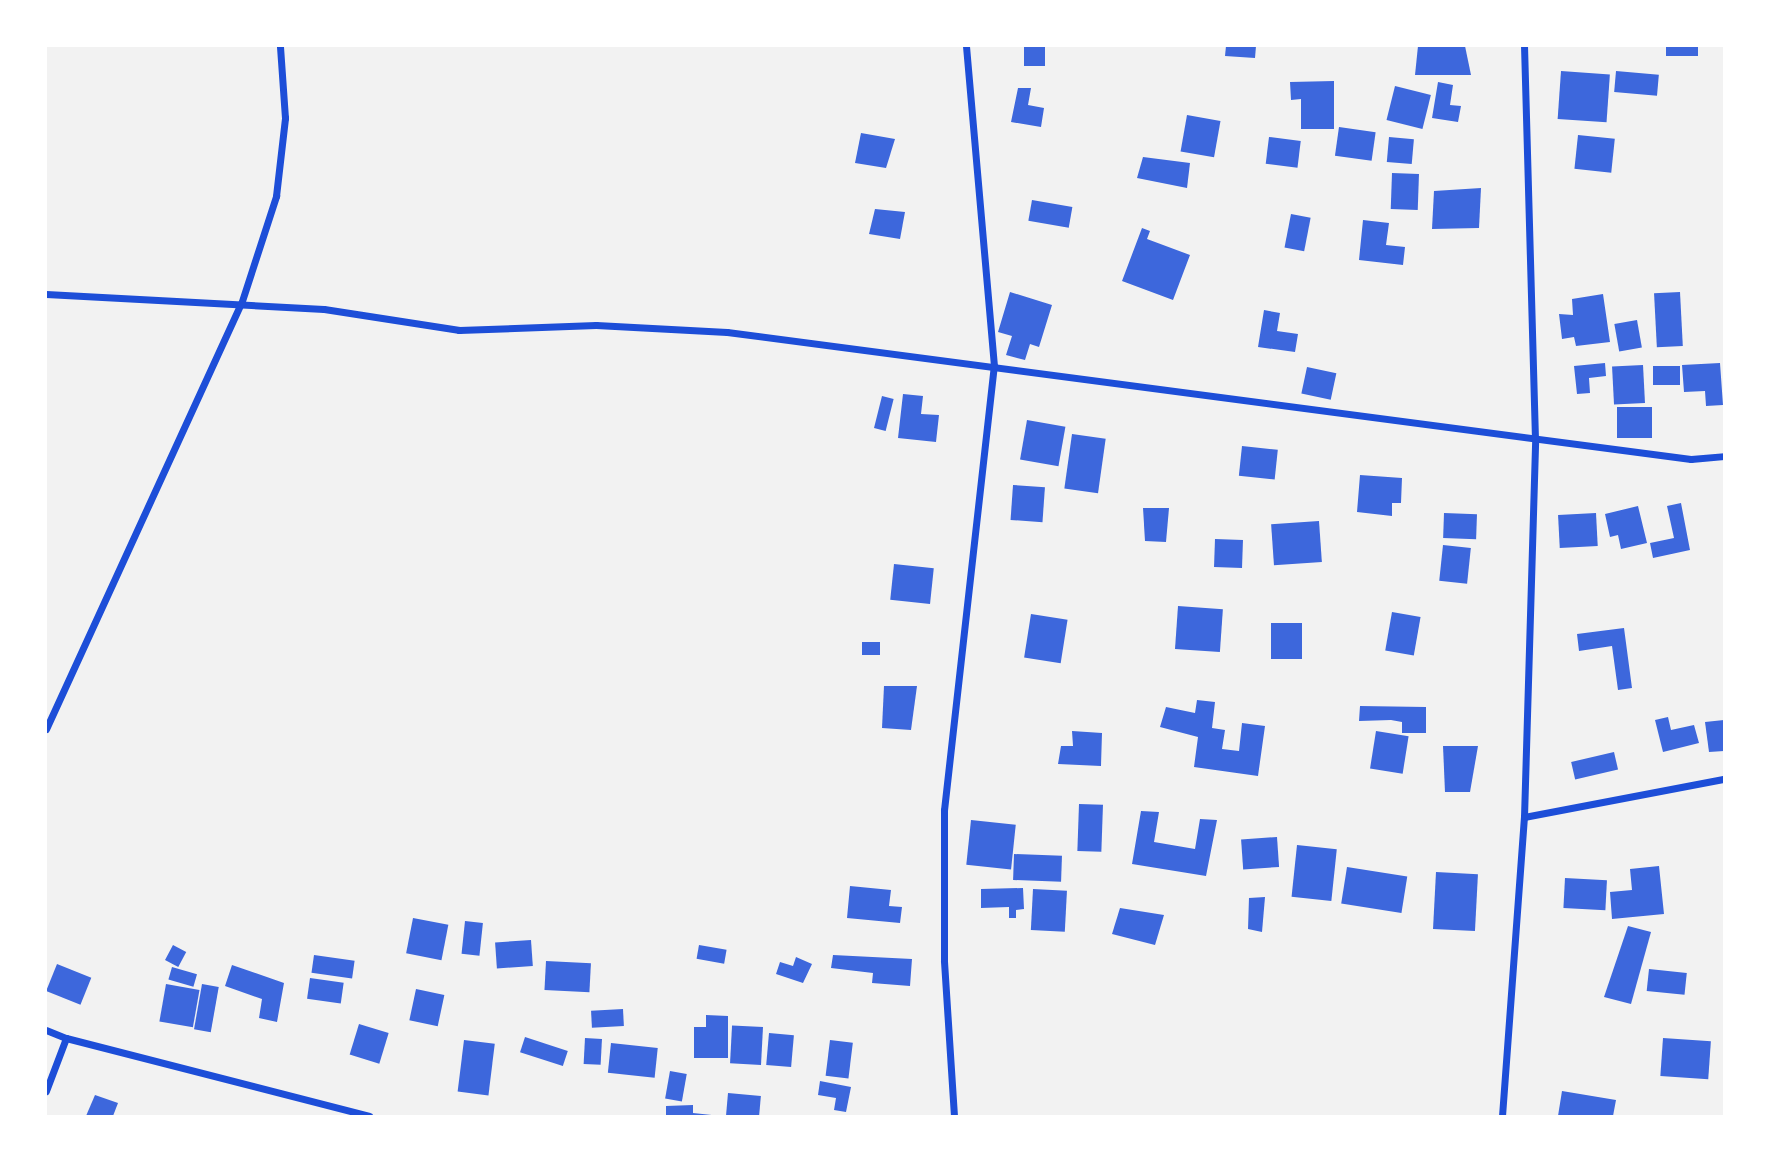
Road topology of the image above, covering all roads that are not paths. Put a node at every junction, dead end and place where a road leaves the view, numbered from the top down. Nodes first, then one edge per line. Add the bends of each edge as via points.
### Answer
1 (280, 46) edge
2 (966, 46) edge
3 (1524, 46) edge
4 (46, 294) edge
5 (241, 304) junction
6 (994, 366) junction
7 (1535, 439) junction
8 (1724, 456) edge
9 (46, 729) edge
10 (1724, 779) edge
11 (1524, 817) junction
12 (46, 1030) edge
13 (66, 1038) junction
14 (46, 1091) edge
15 (369, 1116) edge
16 (954, 1116) edge
17 (1502, 1116) edge

1 - 5 street via 285,118 276,195
2 - 6 street
3 - 7 street
4 - 5 street
5 - 6 street via 324,309 459,330 596,325 727,332
5 - 9 street
6 - 7 street
6 - 16 street via 943,810 943,960
7 - 8 street via 1692,459
7 - 11 street
10 - 11 street
11 - 17 street
12 - 13 street
13 - 14 street
13 - 15 street

